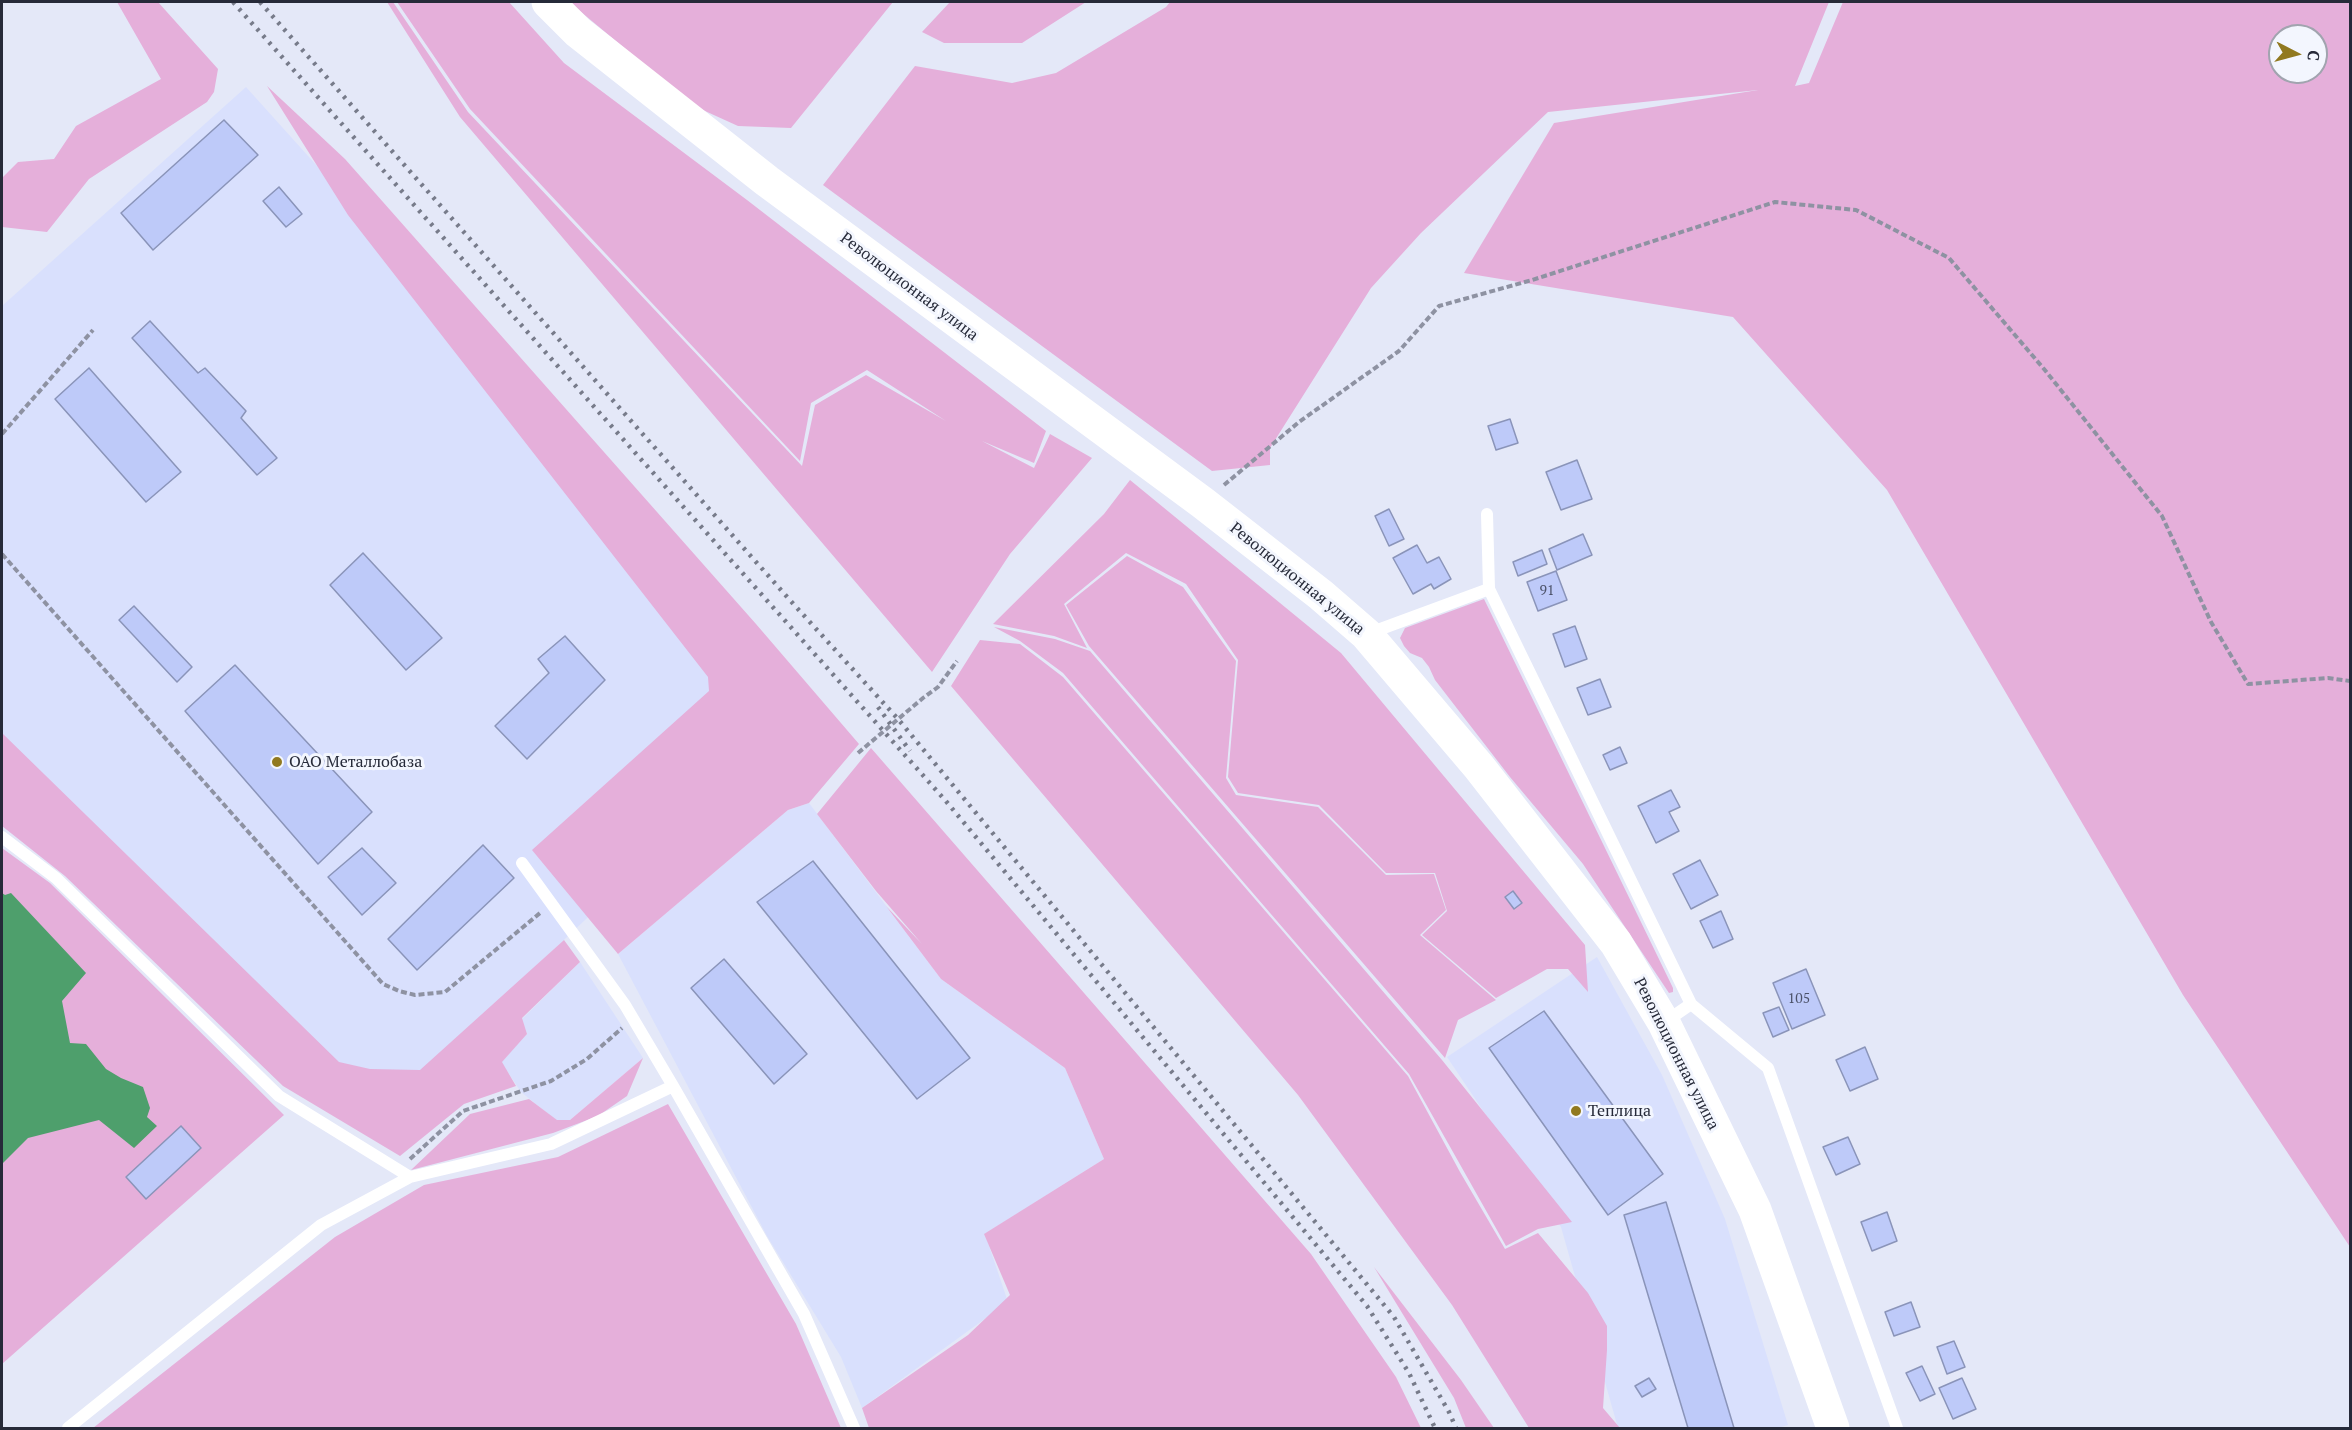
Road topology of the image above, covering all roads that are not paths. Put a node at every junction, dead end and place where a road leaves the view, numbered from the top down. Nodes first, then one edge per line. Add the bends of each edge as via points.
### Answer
1 (548, 2) edge
2 (1487, 514) dead end
3 (1489, 589) junction
4 (1366, 634) junction
5 (2, 837) edge
6 (522, 863) dead end
7 (1691, 1004) junction
8 (1664, 1023) junction
9 (673, 1086) junction
10 (410, 1177) junction
11 (68, 1428) edge
12 (854, 1428) edge
13 (1833, 1428) edge
14 (1897, 1428) edge

1 - 4 street, Революционная улица via 578,32 767,181 1203,503
2 - 3 lane
3 - 4 lane
3 - 7 lane
4 - 8 street, Революционная улица via 1479,767 1616,943
5 - 10 lane via 56,878 279,1096
6 - 9 lane via 632,1019
7 - 8 lane
7 - 14 lane via 1768,1068
8 - 13 street, Революционная улица via 1755,1210
9 - 10 lane via 551,1144
9 - 12 lane via 804,1314
10 - 11 lane via 321,1225

